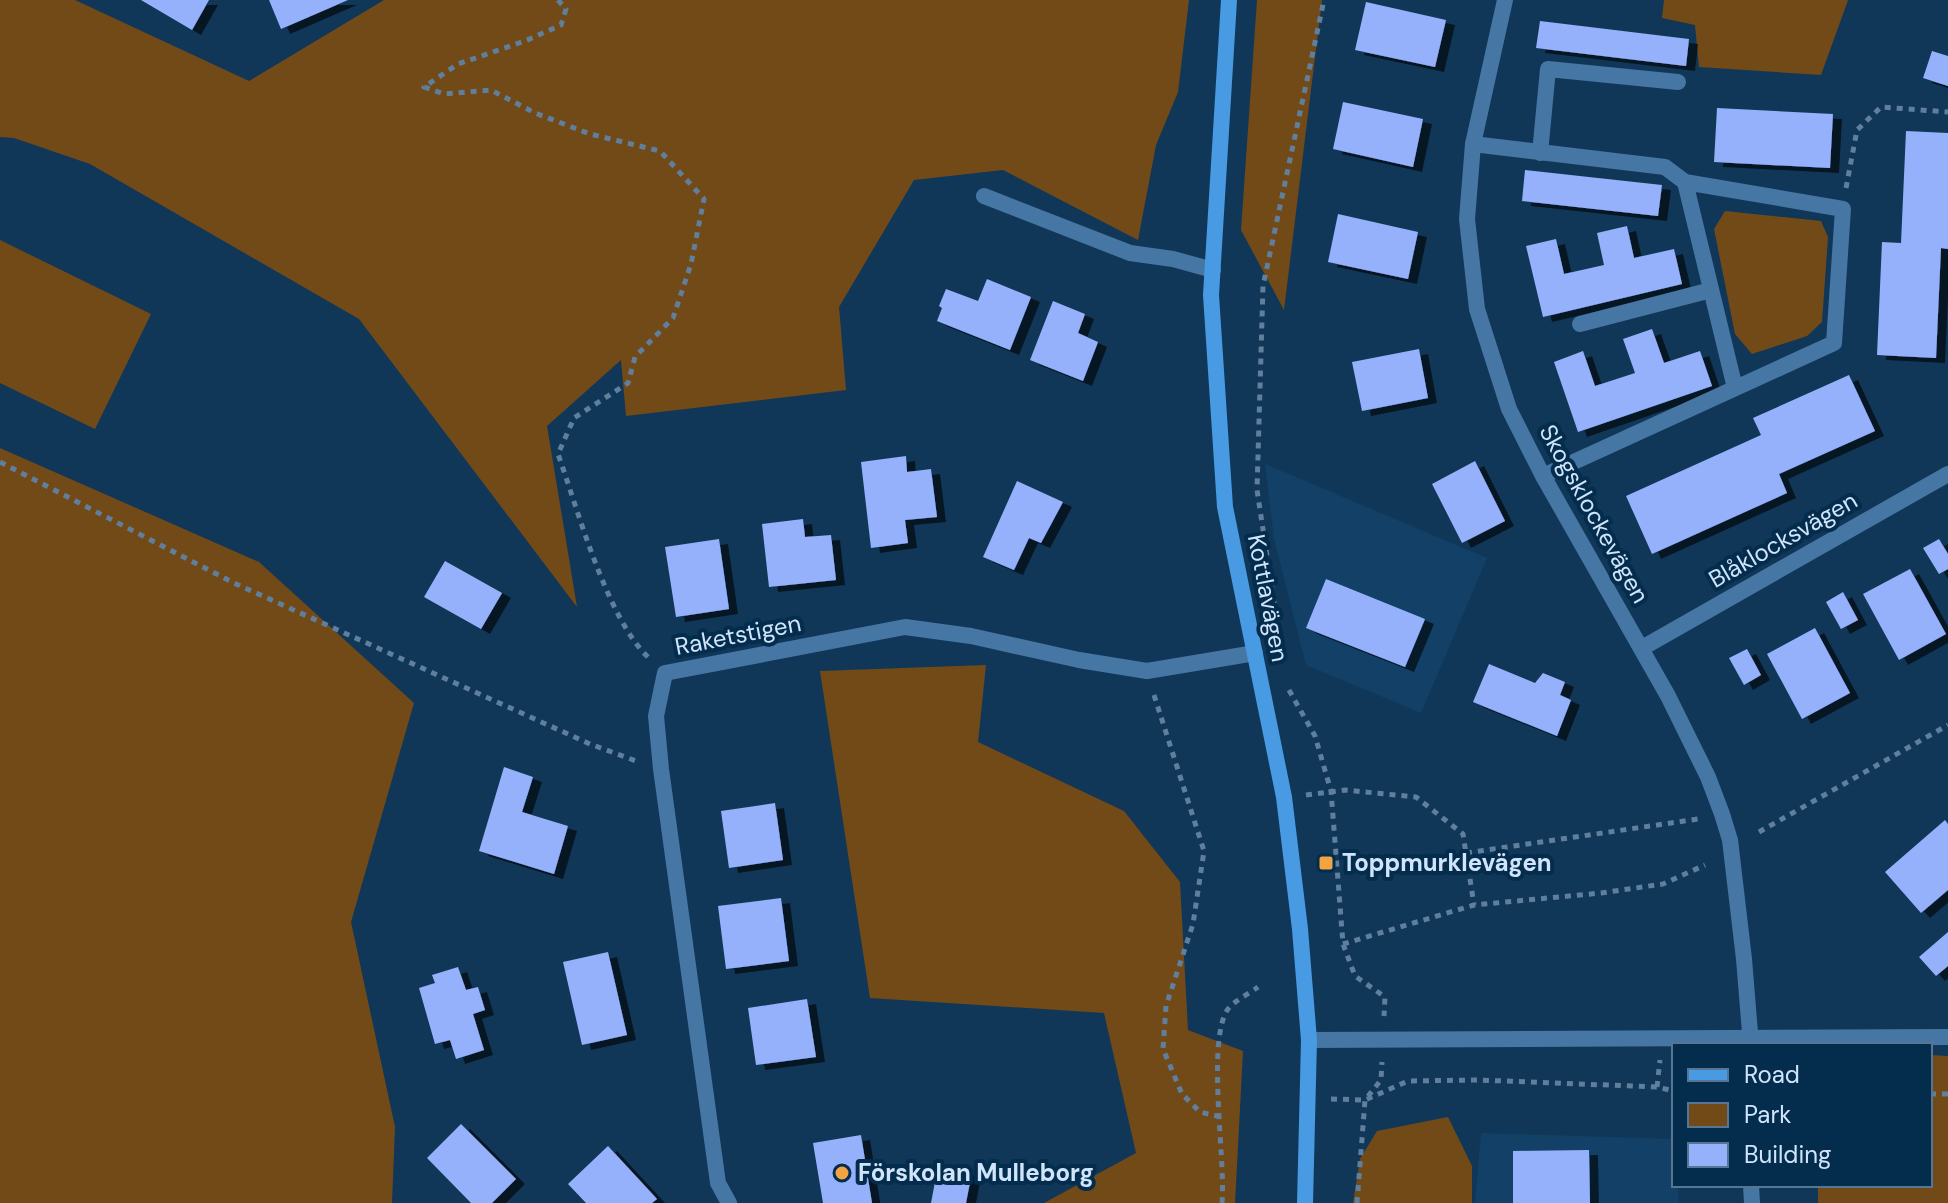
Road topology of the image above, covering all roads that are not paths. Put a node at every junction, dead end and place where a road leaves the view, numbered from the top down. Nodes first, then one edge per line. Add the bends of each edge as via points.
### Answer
1 (1229, 0) edge
2 (1505, 0) edge
3 (1678, 82) dead end
4 (1473, 144) junction
5 (1540, 153) junction
6 (1685, 182) junction
7 (984, 196) dead end
8 (1213, 270) junction
9 (1711, 290) junction
10 (1580, 324) dead end
11 (1735, 388) junction
12 (1948, 474) edge
13 (1543, 476) junction
14 (1642, 648) junction
15 (1255, 653) junction
16 (1948, 1037) edge
17 (1309, 1040) junction
18 (1751, 1042) edge
19 (729, 1203) edge
20 (1305, 1203) edge

1 - 8 street, Kottlavägen
2 - 4 street, Skogsklockevägen
3 - 5 street via 1548,69
4 - 5 street
4 - 13 street, Skogsklockevägen via 1467,219 1477,309 1509,409
5 - 6 street via 1665,167
6 - 9 street
6 - 11 street via 1843,209 1834,343
7 - 8 street via 1130,253
8 - 15 street, Kottlavägen via 1225,507
9 - 10 street
9 - 11 street
11 - 13 street
12 - 14 street, Blåklocksvägen
13 - 14 street, Skogsklockevägen
14 - 18 street, Skogsklockevägen via 1708,777 1730,840
15 - 17 street, Kottlavägen via 1284,797
15 - 19 street, Raketstigen via 1147,671 905,627 665,673 656,716 661,769 718,1183
16 - 18 street
17 - 18 street
17 - 20 street, Kottlavägen

